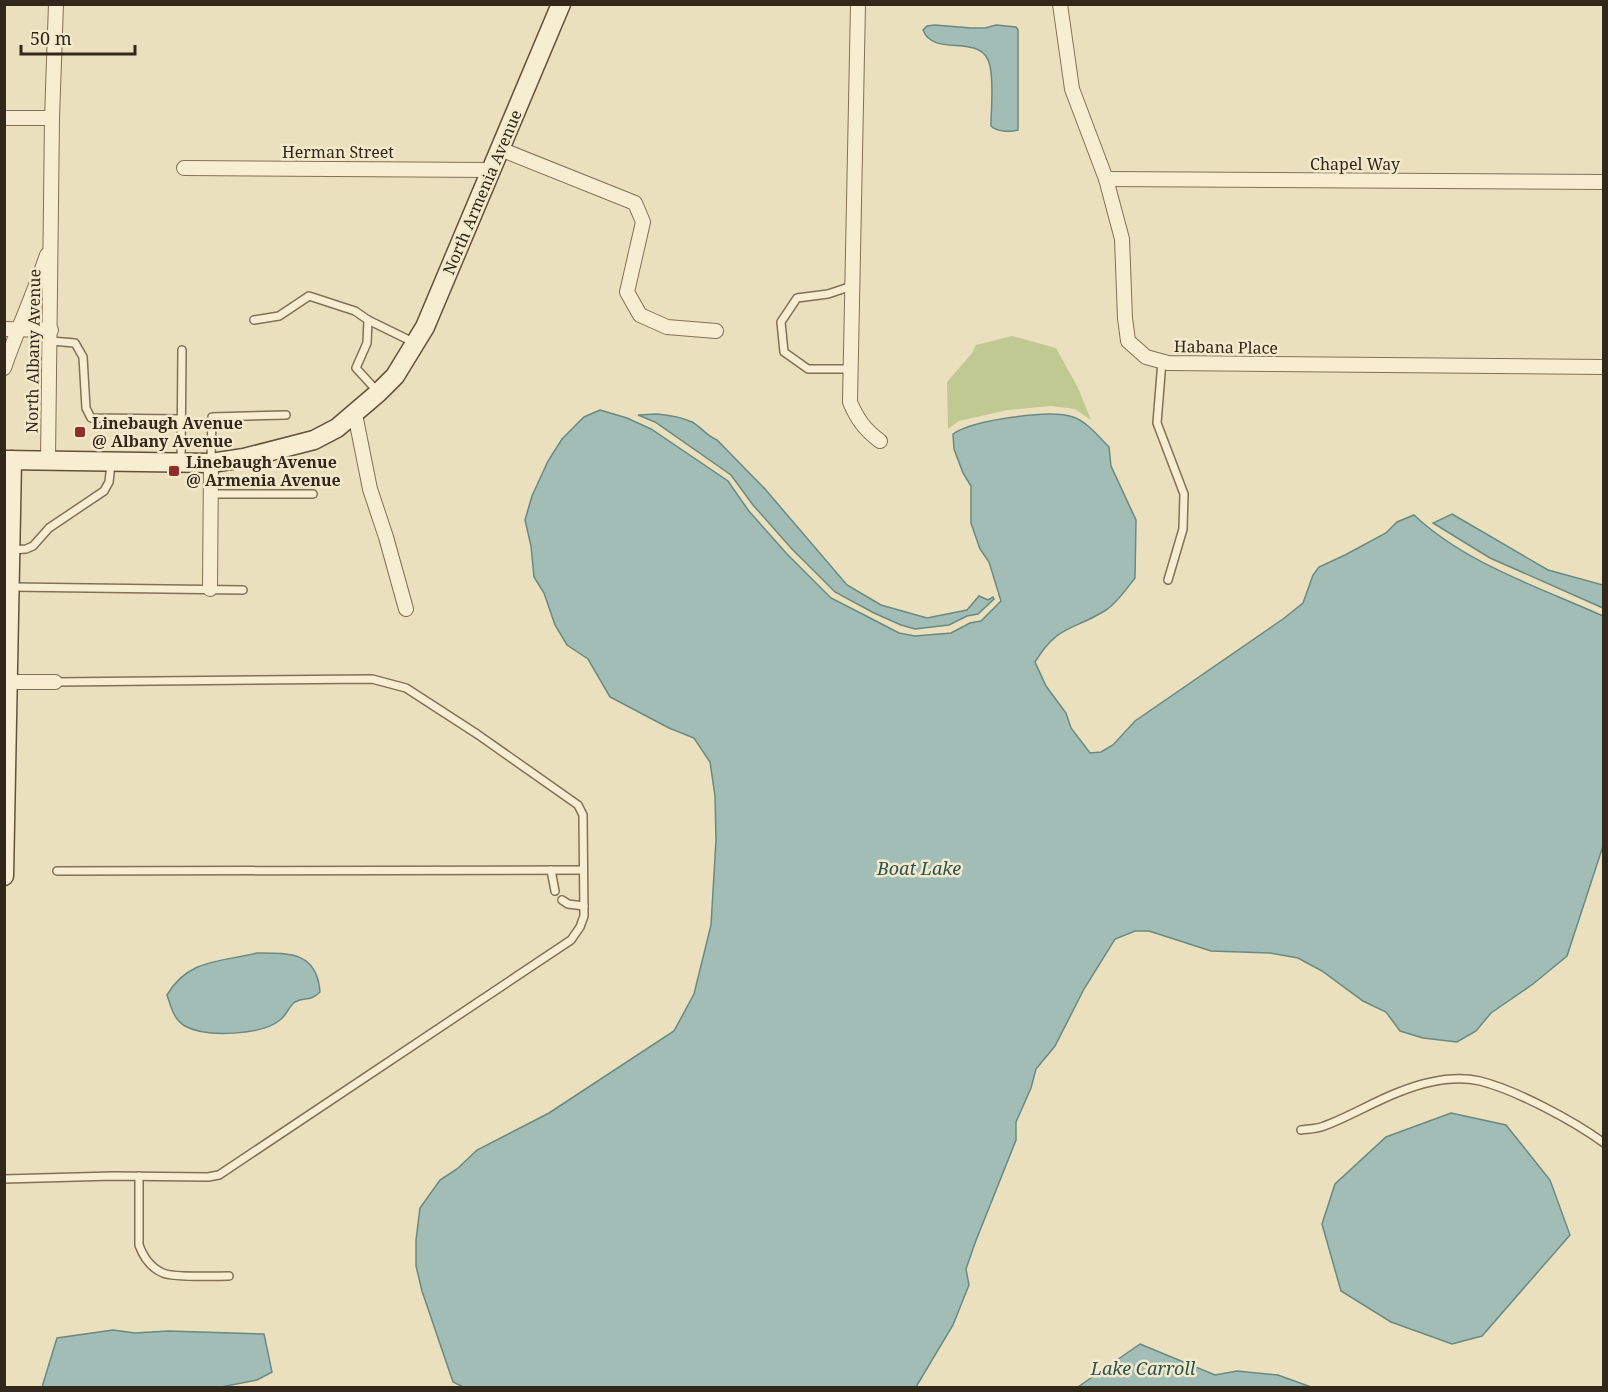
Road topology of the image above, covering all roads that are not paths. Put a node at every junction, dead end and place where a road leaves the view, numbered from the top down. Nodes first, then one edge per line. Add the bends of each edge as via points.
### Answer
1 (56, 4) edge
2 (561, 4) edge
3 (858, 4) edge
4 (1060, 4) edge
5 (4, 118) edge
6 (52, 118) junction
7 (500, 149) junction
8 (184, 168) dead end
9 (491, 170) junction
10 (1106, 179) junction
11 (1604, 182) edge
12 (52, 242) junction
13 (852, 286) junction
14 (254, 320) dead end
15 (368, 320) junction
16 (11, 329) edge
17 (716, 331) dead end
18 (51, 335) junction
19 (415, 344) junction
20 (182, 350) dead end
21 (1161, 361) junction
22 (1604, 367) edge
23 (4, 368) edge
24 (851, 369) junction
25 (378, 393) junction
26 (355, 414) junction
27 (286, 415) dead end
28 (181, 419) junction
29 (880, 441) dead end
30 (8, 460) edge
31 (48, 460) junction
32 (111, 461) junction
33 (181, 463) junction
34 (211, 463) junction
35 (210, 494) junction
36 (313, 494) dead end
37 (10, 550) junction
38 (1168, 580) dead end
39 (9, 587) junction
40 (210, 589) junction
41 (243, 590) dead end
42 (406, 609) dead end
43 (6, 682) edge
44 (55, 682) joint
45 (550, 870) junction
46 (583, 870) junction
47 (57, 871) dead end
48 (4, 876) edge
49 (555, 891) dead end
50 (562, 900) dead end
51 (584, 906) junction
52 (1301, 1130) dead end
53 (1604, 1143) edge
54 (139, 1176) junction
55 (4, 1179) edge
56 (229, 1276) dead end

1 - 6 street, North Albany Avenue
2 - 7 main road, North Armenia Avenue
3 - 13 street
4 - 10 street, Habana Place via 1072,88
5 - 6 street
6 - 12 street, North Albany Avenue
7 - 9 main road, North Armenia Avenue
7 - 17 street via 635,203 643,222 627,292 640,315 667,327
8 - 9 street, Herman Street
9 - 19 main road, North Armenia Avenue
10 - 11 street, Chapel Way
10 - 21 street, Habana Place via 1122,239 1128,341 1146,357
12 - 16 street, North Albany Avenue via 35,292
12 - 18 street, North Albany Avenue
13 - 24 street
13 - 24 lane via 797,298 780,322 784,352 808,369
14 - 15 lane via 279,316 309,296 355,311
15 - 19 lane
15 - 25 lane via 367,343 356,368
16 - 18 street
16 - 23 street, North Albany Avenue
18 - 28 lane via 75,343 80,349 86,408 91,418
18 - 31 street, North Albany Avenue
19 - 25 main road, North Armenia Avenue via 395,376
20 - 28 lane
21 - 22 street, Habana Place
21 - 38 lane via 1157,423 1184,494 1183,528
24 - 29 street via 850,402 858,421
25 - 26 main road, North Armenia Avenue
26 - 34 main road, North Armenia Avenue via 314,440
26 - 42 street via 370,489
27 - 34 lane via 212,417
28 - 33 lane
30 - 31 main road, North Armenia Avenue
30 - 37 main road
31 - 32 main road, North Armenia Avenue
32 - 33 main road, North Armenia Avenue
32 - 37 lane via 110,482 104,492 49,528 33,546
33 - 34 main road, North Armenia Avenue
34 - 35 street
35 - 36 lane
35 - 40 street
37 - 39 main road
39 - 40 lane
39 - 43 main road
40 - 41 lane
43 - 44 street
43 - 48 main road
44 - 46 lane via 372,679 406,688 578,805 582,815
45 - 46 lane
45 - 47 lane
45 - 49 lane
46 - 51 lane
50 - 51 lane
51 - 54 lane via 580,927 571,940 219,1175
52 - 53 lane via 1323,1127 1402,1090 1433,1081 1456,1080 1479,1081 1516,1094
54 - 55 lane
54 - 56 lane via 139,1245 155,1269 165,1275

